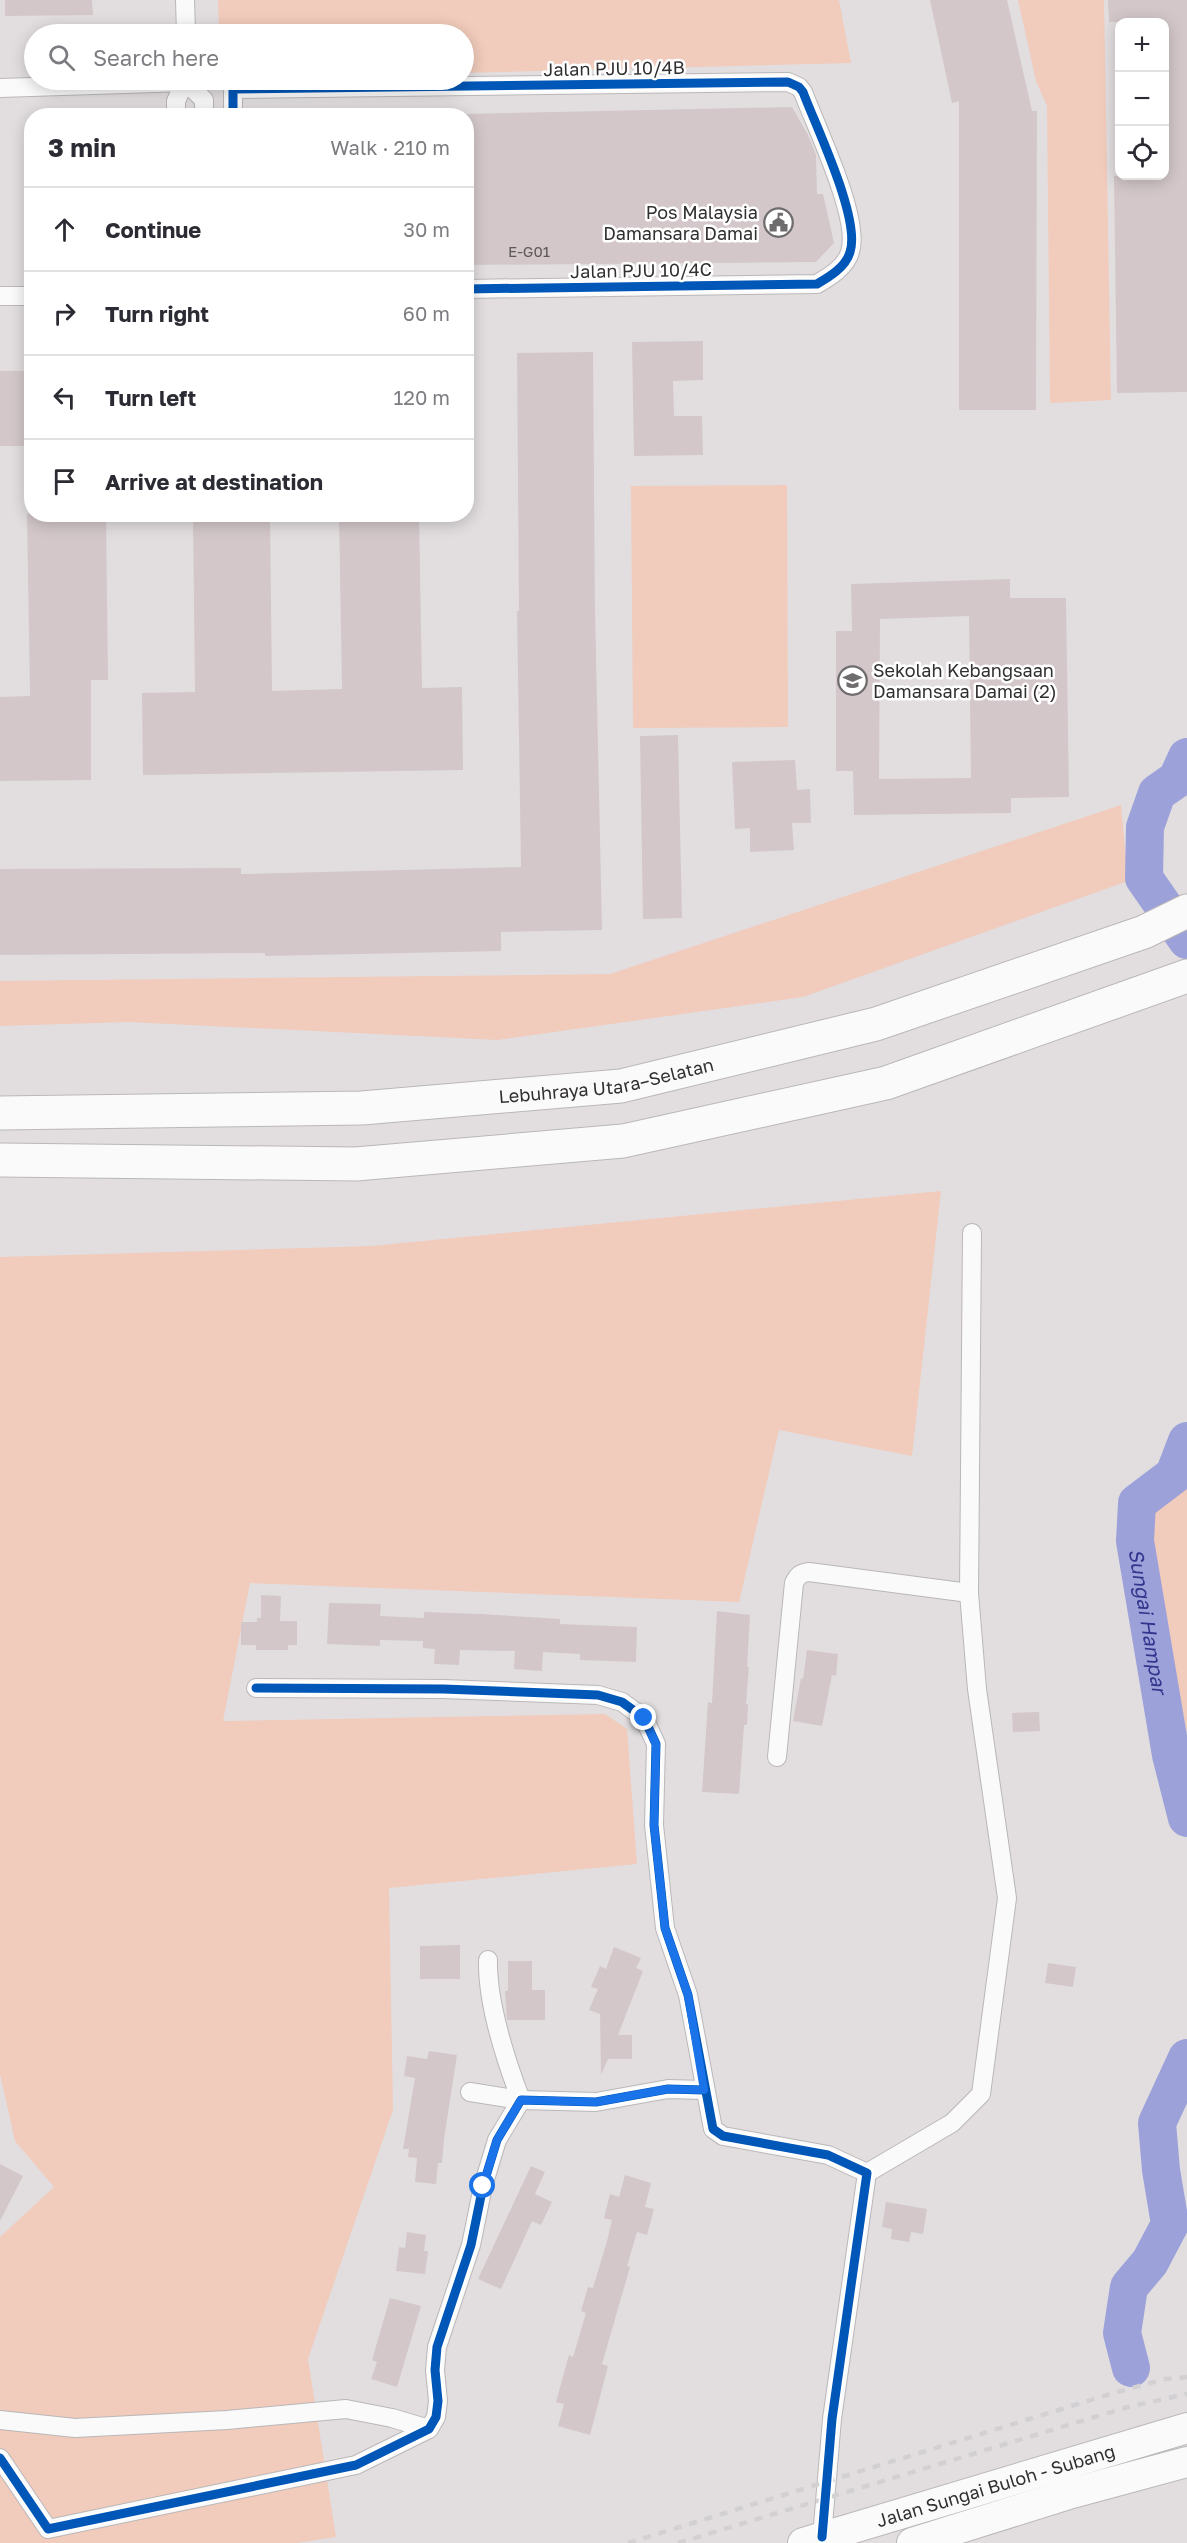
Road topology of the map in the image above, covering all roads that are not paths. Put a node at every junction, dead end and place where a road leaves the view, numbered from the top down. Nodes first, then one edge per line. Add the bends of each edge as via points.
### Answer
1 (185, 0) edge
2 (186, 24) edge
3 (474, 86) edge
4 (24, 87) edge
5 (0, 88) edge
6 (182, 90) edge
7 (195, 90) edge
8 (233, 90) edge
9 (176, 108) edge
10 (204, 108) edge
11 (233, 108) edge
12 (817, 284) joint
13 (474, 289) edge
14 (0, 296) edge
15 (24, 296) edge
16 (1187, 911) edge
17 (1180, 980) edge
18 (0, 1113) edge
19 (0, 1161) edge
20 (972, 1233) dead end
21 (969, 1593) junction
22 (256, 1688) dead end
23 (777, 1757) dead end
24 (488, 1960) dead end
25 (704, 2090) junction
26 (470, 2092) dead end
27 (521, 2100) junction
28 (867, 2173) junction
29 (0, 2420) edge
30 (1187, 2428) edge
31 (429, 2429) junction
32 (0, 2458) edge
33 (1187, 2462) edge
34 (813, 2540) edge
35 (912, 2543) edge

1 - 2 street
3 - 12 street, Jalan PJU 10/4B via 794,84 803,92 852,227 850,253 835,273
4 - 5 street
6 - 9 street
7 - 10 street via 204,100
8 - 11 street, Jalan PJU 10/4B
12 - 13 street, Jalan PJU 10/4C
14 - 15 street
16 - 18 highway, Lebuhraya Utara–Selatan via 1144,933 876,1024 621,1086 362,1108
17 - 19 highway via 886,1083 623,1141 356,1164
20 - 21 street
21 - 23 street via 802,1572 794,1582
21 - 28 street via 977,1689 1007,1898 981,2094 952,2123
22 - 25 street via 598,1695 622,1702 644,1718 656,1744 654,1825 665,1928 688,1995
24 - 27 street via 507,2065
25 - 27 street via 668,2089 596,2102
25 - 28 street via 717,2133 828,2156
26 - 27 street
27 - 31 street via 497,2140 471,2245 437,2347 438,2401
28 - 34 street
29 - 31 street via 75,2428 346,2409
30 - 34 highway, Jalan Sungai Buloh - Subang
31 - 32 street via 356,2465 48,2529
33 - 35 highway, Jalan Sungai Buloh - Subang

